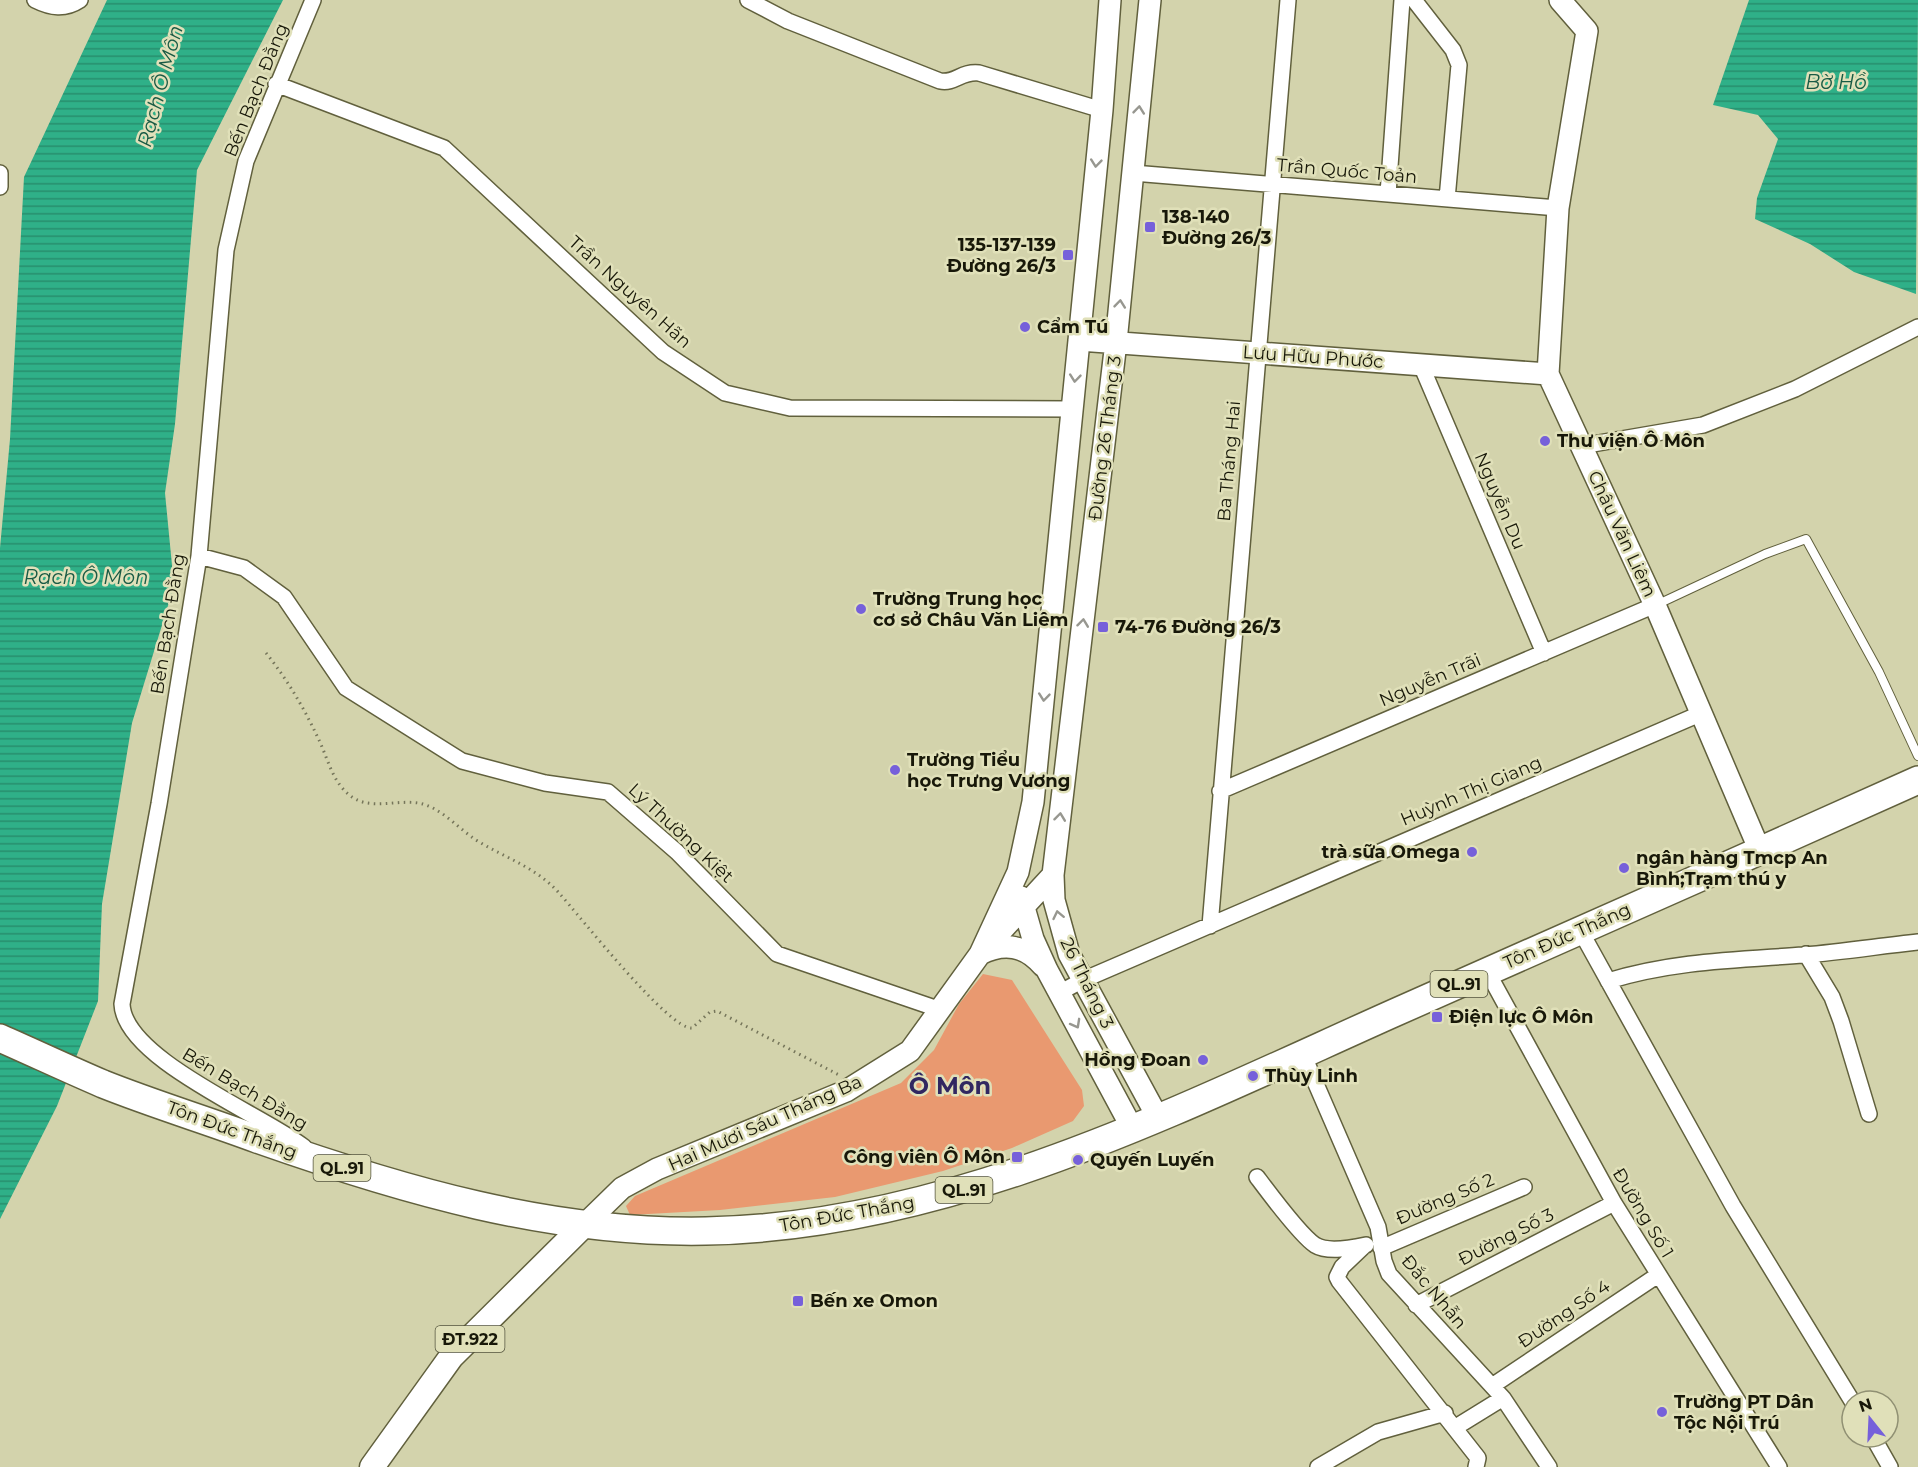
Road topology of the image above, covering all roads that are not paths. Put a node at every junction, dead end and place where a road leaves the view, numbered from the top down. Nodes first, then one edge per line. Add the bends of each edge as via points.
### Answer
1 (35, 0) edge
2 (80, 0) edge
3 (314, 0) edge
4 (748, 0) edge
5 (1110, 0) edge
6 (1150, 0) edge
7 (1288, 0) edge
8 (1402, 0) edge
9 (1414, 0) edge
10 (1560, 0) edge
11 (276, 84) junction
12 (1102, 110) junction
13 (0, 173) edge
14 (1133, 173) junction
15 (1273, 184) junction
16 (0, 186) edge
17 (1388, 194) junction
18 (1447, 199) junction
19 (1558, 208) junction
20 (1918, 327) edge
21 (1079, 340) junction
22 (1116, 342) junction
23 (1258, 352) junction
24 (1421, 365) junction
25 (1548, 374) junction
26 (1072, 409) junction
27 (1581, 446) junction
28 (199, 556) junction
29 (1655, 605) junction
30 (1544, 653) junction
31 (1702, 713) junction
32 (1918, 756) edge
33 (1918, 780) edge
34 (1220, 791) junction
35 (1760, 851) junction
36 (1018, 872) junction
37 (1053, 875) junction
38 (1023, 906) junction
39 (1209, 926) junction
40 (1580, 930) junction
41 (1918, 942) edge
42 (980, 954) junction
43 (1806, 954) junction
44 (1047, 970) junction
45 (1487, 971) junction
46 (1083, 980) junction
47 (1608, 981) junction
48 (1059, 993) junction
49 (938, 1009) junction
50 (0, 1038) edge
51 (1303, 1054) junction
52 (1869, 1114) dead end
53 (1158, 1118) junction
54 (1132, 1128) junction
55 (323, 1162) junction
56 (1257, 1177) dead end
57 (1524, 1187) dead end
58 (1614, 1203) junction
59 (584, 1225) junction
60 (1381, 1244) junction
61 (1364, 1246) junction
62 (1658, 1275) junction
63 (1416, 1305) junction
64 (1492, 1386) junction
65 (1845, 1389) edge
66 (1503, 1398) junction
67 (1444, 1413) junction
68 (1456, 1427) junction
69 (1880, 1449) edge
70 (372, 1467) edge
71 (1318, 1467) edge
72 (1476, 1467) edge
73 (1549, 1467) edge
74 (1779, 1467) edge
75 (1890, 1467) edge

1 - 2 street via 50,7 66,8
3 - 11 street, Bến Bạch Đằng
4 - 12 street via 788,21 940,81 947,82 968,72 979,73
5 - 12 street, Đường 26 Tháng 3
14 -> 6 street, Đường 26 Tháng 3
7 - 15 street, Ba Tháng Hai
8 - 17 street
9 - 18 street via 1453,50 1459,65
10 - 19 street, Châu Văn Liêm via 1587,32
11 - 26 street, Trần Nguyên Hãn via 444,148 663,352 725,393 790,408
11 - 28 street, Bến Bạch Đằng via 246,161 226,250
12 -> 21 street, Đường 26 Tháng 3
13 - 16 street
14 - 15 street, Trần Quốc Toản
22 -> 14 street, Đường 26 Tháng 3
15 - 17 street, Trần Quốc Toản
15 - 23 street, Ba Tháng Hai
17 - 18 street, Trần Quốc Toản
18 - 19 street, Trần Quốc Toản
19 - 25 street, Châu Văn Liêm
20 - 27 street via 1795,389 1703,425
21 - 22 street, Lưu Hữu Phước
21 -> 26 street, Đường 26 Tháng 3
22 - 23 street, Lưu Hữu Phước
37 -> 22 street, Đường 26 Tháng 3
23 - 24 street, Lưu Hữu Phước
23 - 34 street, Ba Tháng Hai
24 - 25 street, Lưu Hữu Phước
24 - 30 street, Nguyễn Du
25 - 27 street, Châu Văn Liêm
26 -> 36 street, Đường 26 Tháng 3 via 1033,802
27 - 29 street, Châu Văn Liêm
28 - 49 street, Lý Thường Kiệt via 244,568 284,597 346,688 462,761 545,783 608,792 677,852 777,954
28 - 55 street, Bến Bạch Đằng via 122,1011 131,1028 172,1069 294,1139
29 - 30 street, Nguyễn Trãi
29 - 31 street, Châu Văn Liêm
29 - 32 lane via 1806,539 1879,672
30 - 34 street, Nguyễn Trãi
31 - 35 street, Châu Văn Liêm
31 - 39 street, Huỳnh Thị Giang
33 - 35 highway, Tôn Đức Thắng / QL.91
34 - 39 street, Ba Tháng Hai
35 - 40 highway, Tôn Đức Thắng / QL.91
36 - 38 street, 26 Tháng 3
36 - 42 street, Hai Mươi Sáu Tháng Ba
37 - 38 street, Hai Mươi Sáu Tháng Ba
46 -> 37 street, 26 Tháng 3 via 1060,929
38 - 42 street, Hai Mươi Sáu Tháng Ba
38 - 44 street, 26 Tháng 3
39 - 46 street, Huỳnh Thị Giang
40 - 45 highway, Tôn Đức Thắng / QL.91
40 - 47 street
41 - 43 street
42 - 44 street, 26 Tháng 3 via 1002,946 1013,947 1027,951
42 - 49 street, Hai Mươi Sáu Tháng Ba
43 - 47 street via 1664,966
43 - 52 street via 1835,1005
44 - 48 street, 26 Tháng 3
45 - 51 highway, Tôn Đức Thắng / QL.91
45 - 58 street, Đường Số 1
46 - 48 street, Huỳnh Thị Giang
46 - 53 street, 26 Tháng 3
47 - 65 street via 1733,1206
48 -> 54 street, 26 Tháng 3
49 - 59 street, Hai Mươi Sáu Tháng Ba via 910,1051 856,1085 657,1169 622,1188
50 - 55 highway, Tôn Đức Thắng / QL.91 via 107,1085
51 - 53 highway, Tôn Đức Thắng / QL.91
51 - 60 street, Đắc Nhẫn via 1378,1227
53 - 54 highway, Tôn Đức Thắng / QL.91
54 - 59 highway, Tôn Đức Thắng / QL.91 via 949,1195 860,1214 788,1226 704,1232
55 - 59 highway, Tôn Đức Thắng / QL.91 via 493,1210
56 - 61 street, Đường Số 2 via 1316,1246
57 - 60 street, Đường Số 2
58 - 62 street, Đường Số 1
58 - 63 street, Đường Số 3
59 - 70 main road, ĐT.922 via 451,1357
60 - 61 street, Đường Số 2
60 - 63 street, Đắc Nhẫn via 1389,1274
61 - 67 street via 1337,1277
62 - 64 street, Đường Số 4
62 - 74 street, Đường Số 1
63 - 64 street, Đắc Nhẫn
64 - 66 street, Đắc Nhẫn
66 - 68 street
66 - 73 street, Đắc Nhẫn
67 - 68 street
67 - 71 street via 1378,1432
68 - 72 street via 1478,1458
69 - 75 street

